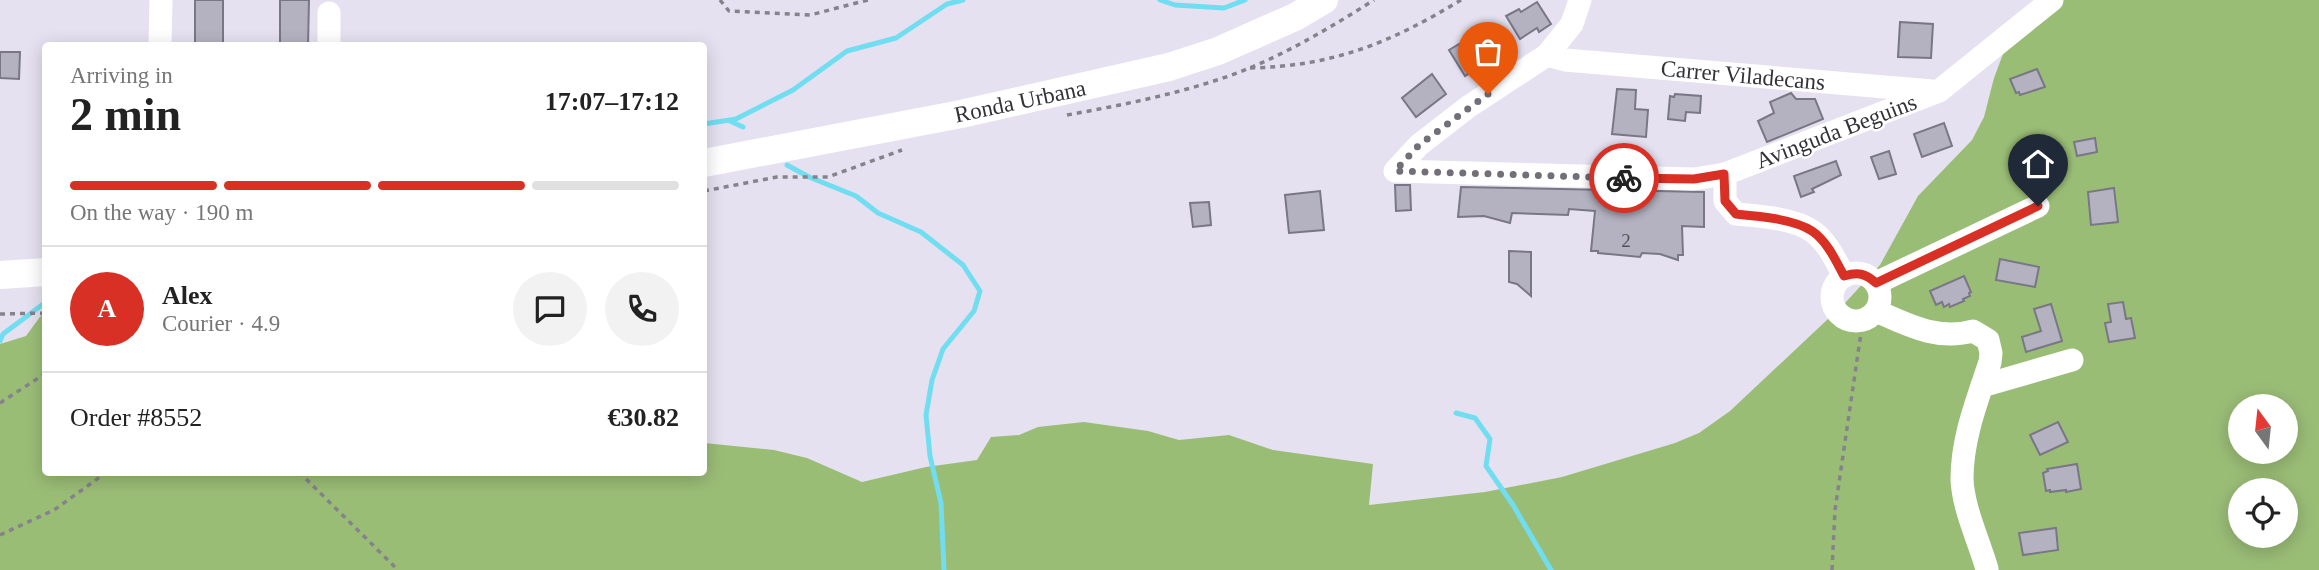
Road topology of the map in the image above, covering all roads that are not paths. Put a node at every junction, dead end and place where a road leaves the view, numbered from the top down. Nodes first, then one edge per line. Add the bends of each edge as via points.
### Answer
1 (161, 0) edge
2 (1324, 0) edge
3 (1580, 0) edge
4 (2052, 0) edge
5 (330, 13) dead end
6 (160, 42) edge
7 (329, 42) edge
8 (1547, 55) junction
9 (1939, 91) junction
10 (707, 162) edge
11 (1724, 174) junction
12 (2038, 206) dead end
13 (39, 272) edge
14 (0, 275) edge
15 (1844, 276) junction
16 (1876, 283) junction
17 (1870, 316) junction
18 (2072, 360) dead end
19 (1982, 386) junction
20 (1987, 569) edge

1 - 6 street
2 - 10 main road, Ronda Urbana via 1218,51 1169,68
3 - 8 street via 1572,24
4 - 9 street, Avinguda Beguins
5 - 7 street
8 - 9 street, Carrer Viladecans
8 - 11 street, Avinguda Beguins via 1458,114 1395,171 1694,179
9 - 11 street, Avinguda Beguins
11 - 15 street via 1725,201 1736,214 1812,231
12 - 16 street
13 - 14 main road
15 - 16 street via 1856,273
15 - 17 street via 1832,294 1838,313 1849,321
16 - 17 street via 1880,304
17 - 19 street via 1932,334 1973,331 1984,336 1991,353
18 - 19 street
19 - 20 street via 1970,417 1962,480

